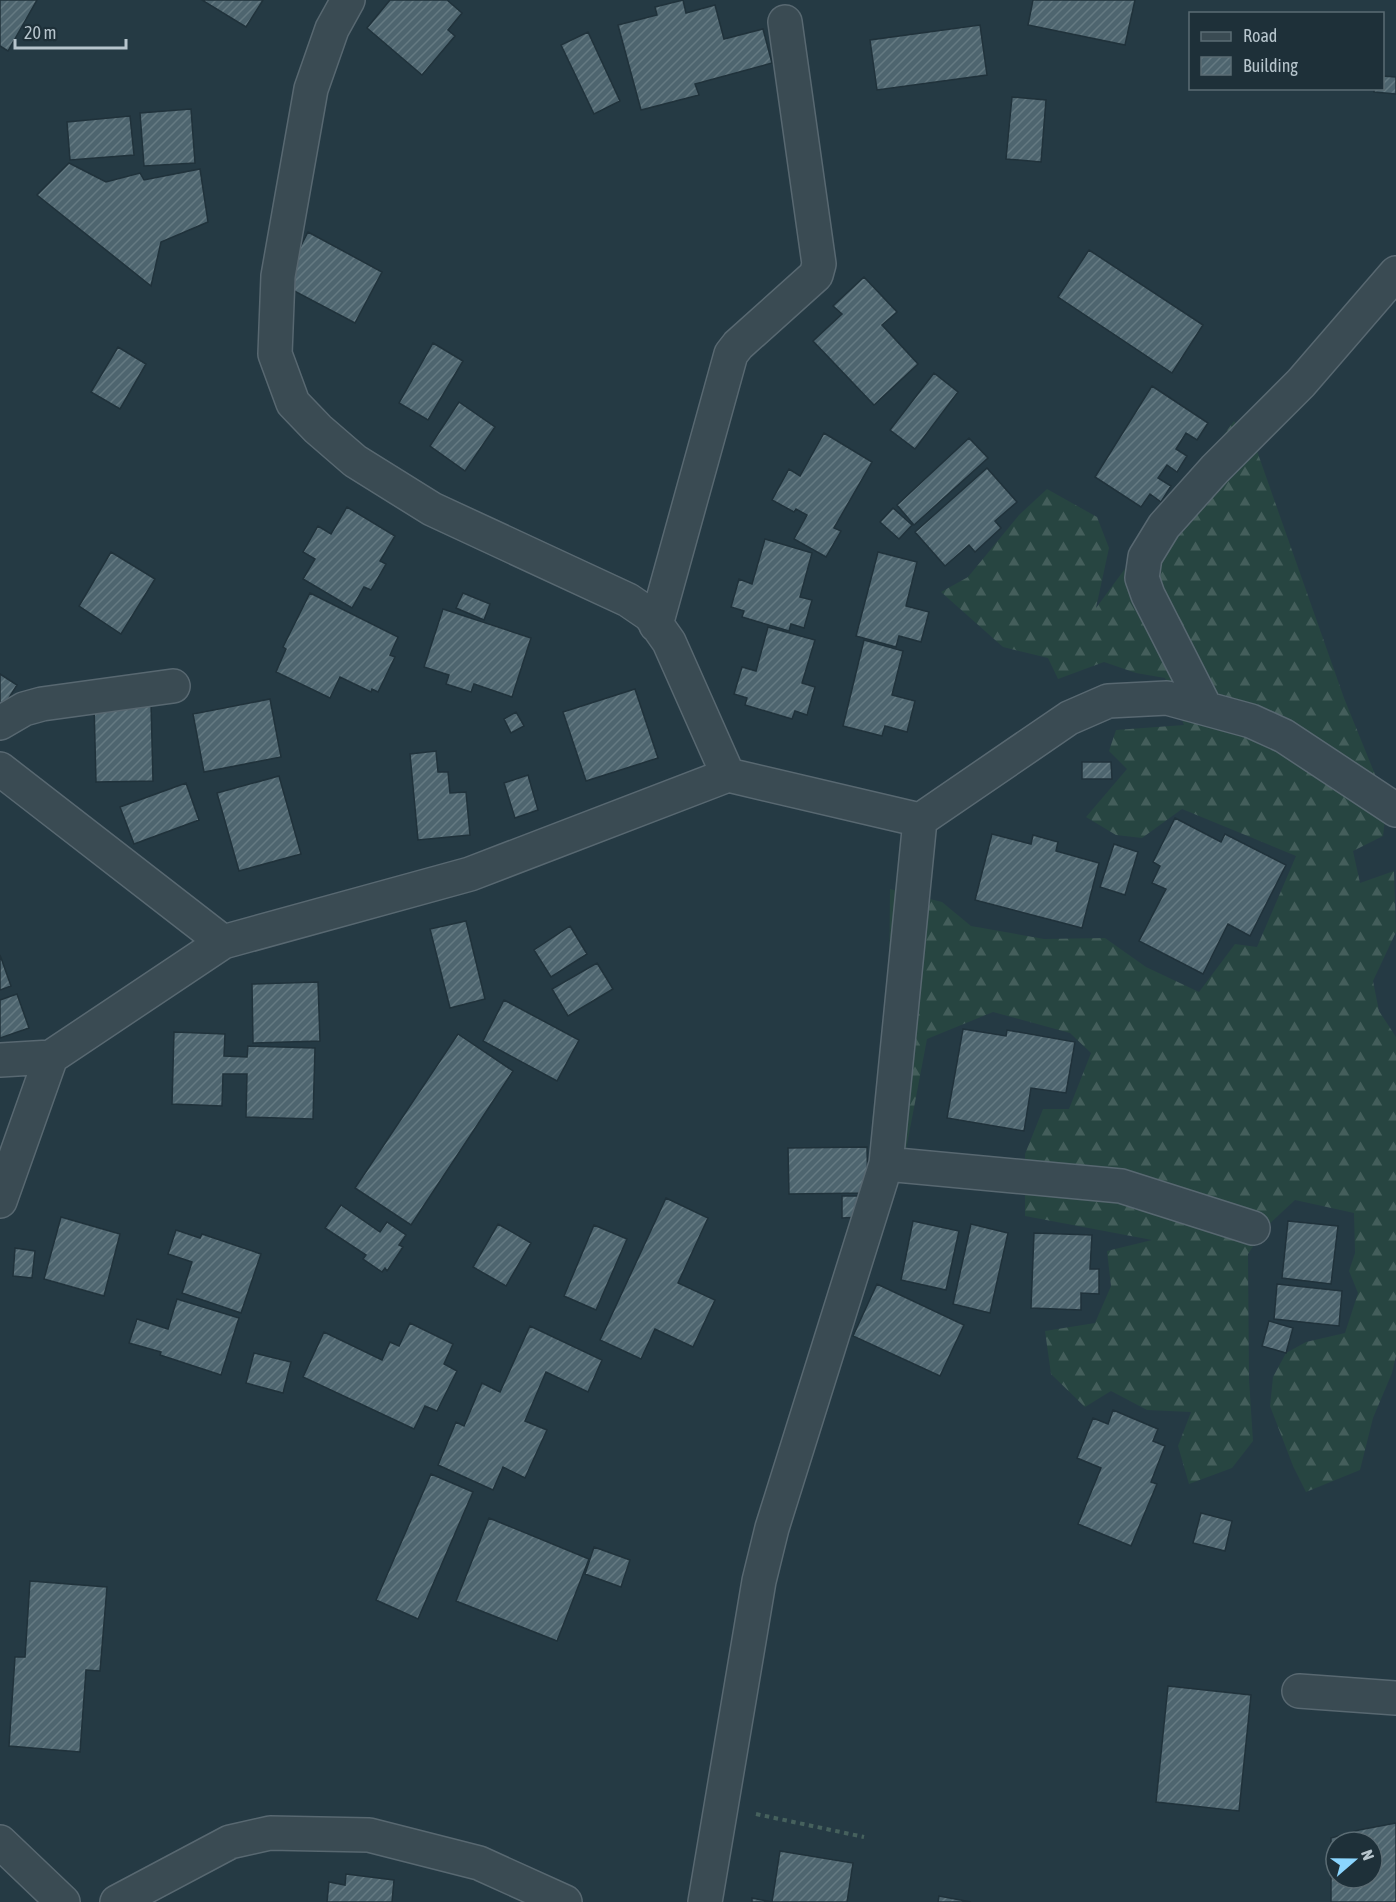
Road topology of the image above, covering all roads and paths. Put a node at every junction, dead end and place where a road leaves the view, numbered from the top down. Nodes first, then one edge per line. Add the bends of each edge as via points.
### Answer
1 (348, 0) edge
2 (785, 22) dead end
3 (1396, 273) edge
4 (657, 625) junction
5 (173, 686) dead end
6 (1205, 707) junction
7 (0, 723) edge
8 (0, 769) edge
9 (728, 775) junction
10 (1396, 810) edge
11 (920, 820) junction
12 (223, 942) junction
13 (51, 1057) junction
14 (0, 1060) edge
15 (886, 1164) junction
16 (0, 1201) edge
17 (1253, 1228) dead end
18 (1299, 1691) dead end
19 (1396, 1698) edge
20 (720, 1807) junction
21 (864, 1837) dead end
22 (0, 1842) edge
23 (63, 1902) edge
24 (117, 1902) edge
25 (565, 1902) edge
26 (705, 1902) edge

1 - 4 street via 332,29 311,89 278,276 274,354 293,403 356,461 432,509 628,600 650,615
2 - 4 street via 818,271 731,354
3 - 6 street via 1301,383 1215,468 1164,526 1145,557 1142,578 1148,595
4 - 9 street via 669,642
5 - 7 street via 42,704
6 - 10 street via 1284,736
6 - 11 street via 1167,698 1108,701 1069,718
8 - 12 street
9 - 11 street
9 - 12 street via 470,874
11 - 15 street
12 - 13 street
13 - 14 street
13 - 16 street
15 - 17 street via 1121,1186
15 - 20 street via 772,1528 759,1581
18 - 19 street
20 - 21 path
20 - 26 street
22 - 23 street
24 - 25 street via 230,1842 270,1833 369,1835 479,1863

